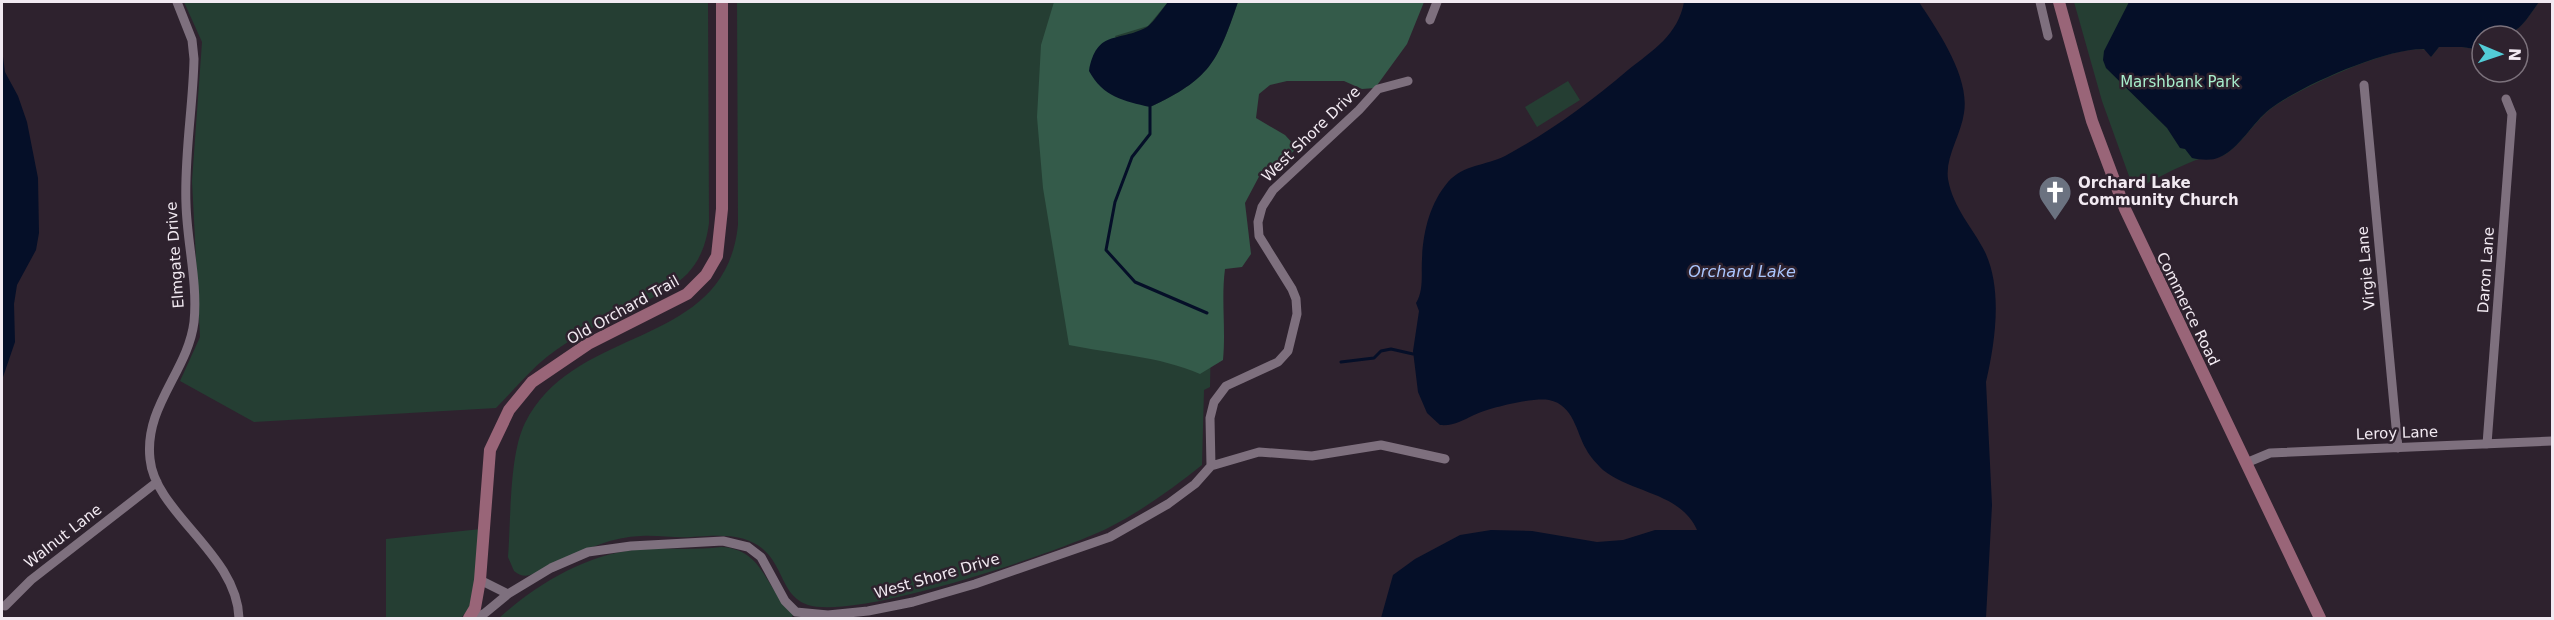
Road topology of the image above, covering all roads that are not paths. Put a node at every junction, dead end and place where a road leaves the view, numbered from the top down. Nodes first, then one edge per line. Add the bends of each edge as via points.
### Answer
1 (177, 2) edge
2 (722, 2) edge
3 (1437, 2) edge
4 (2040, 2) edge
5 (2059, 2) edge
6 (1430, 20) dead end
7 (2048, 36) dead end
8 (1408, 81) dead end
9 (2364, 85) dead end
10 (2506, 99) dead end
11 (2553, 441) edge
12 (2487, 444) junction
13 (2398, 448) junction
14 (1446, 459) dead end
15 (2246, 463) junction
16 (1212, 466) junction
17 (157, 482) junction
18 (480, 580) junction
19 (508, 594) junction
20 (5, 606) dead end
21 (471, 616) edge
22 (239, 618) edge
23 (2320, 618) edge

1 - 17 street, Elmgate Drive via 192,39 194,59 186,188 194,308 192,334 152,424 150,457
2 - 18 street, Old Orchard Trail via 723,190 717,256 706,275 687,294 588,344 532,382 509,410 494,437 488,463
3 - 6 street
4 - 7 street
5 - 15 street, Commerce Road via 2092,121 2118,194
8 - 16 street, West Shore Drive via 1378,89 1273,190 1262,207 1259,236 1292,289 1297,314 1288,351 1278,362 1226,386 1214,402 1210,418
9 - 13 street, Virgie Lane
10 - 12 street, Daron Lane via 2512,114
11 - 12 street, Leroy Lane
12 - 13 street, Leroy Lane
13 - 15 street, Leroy Lane via 2270,453
14 - 16 street, West Shore Drive via 1382,445 1312,456 1259,452
15 - 23 street, Commerce Road
16 - 19 street, West Shore Drive via 1168,504 1110,537 975,584 868,611 828,615 796,612 785,601 761,557 748,547 723,541 588,552 551,568
17 - 20 street, Walnut Lane via 31,580
17 - 22 street, Elmgate Drive via 217,560 234,592
18 - 19 street
18 - 21 street, Old Orchard Trail
19 - 21 street, West Shore Drive via 485,613

